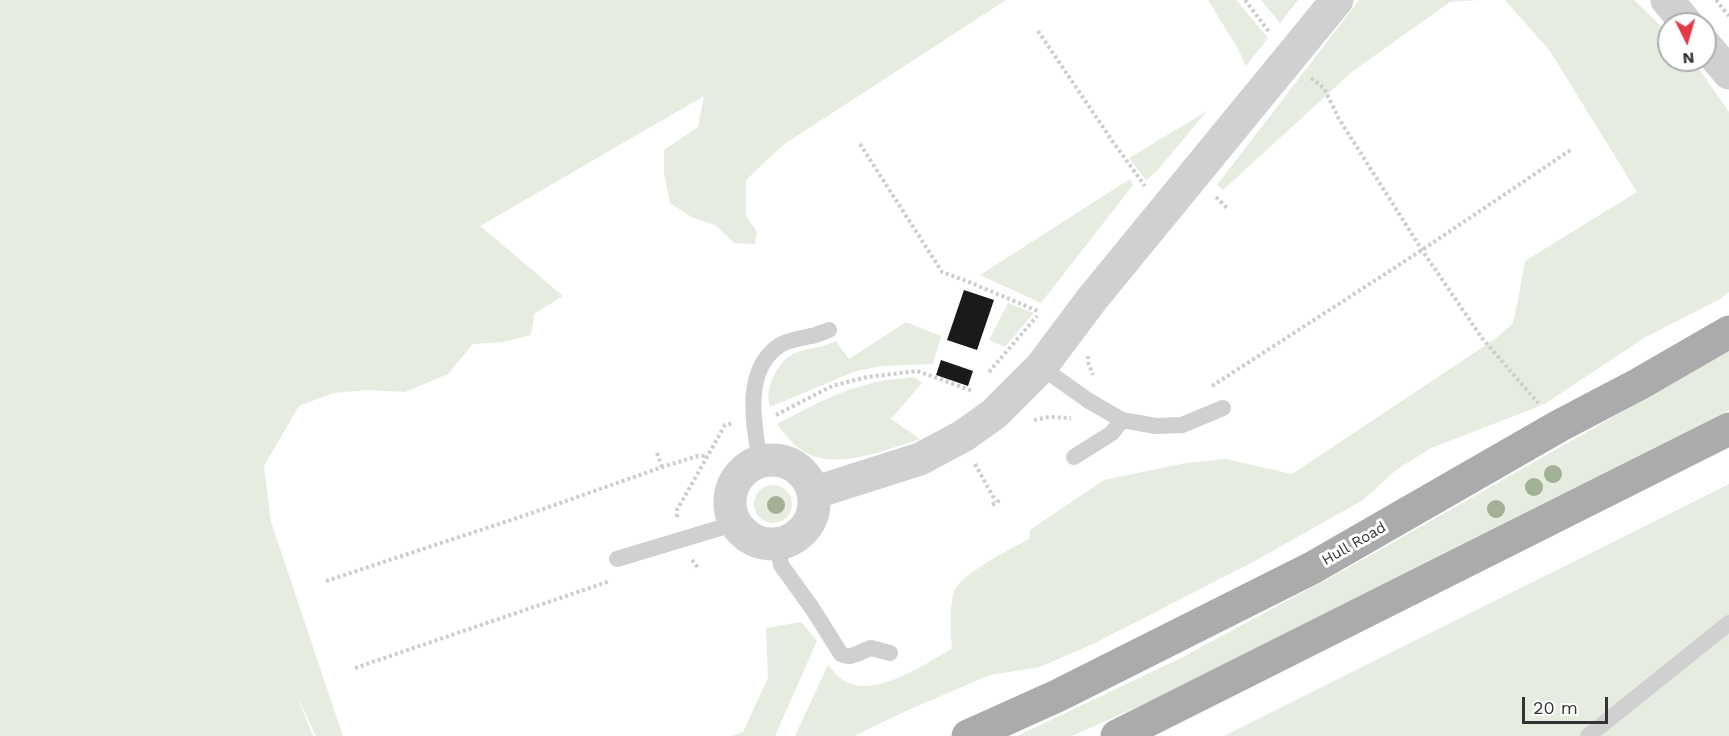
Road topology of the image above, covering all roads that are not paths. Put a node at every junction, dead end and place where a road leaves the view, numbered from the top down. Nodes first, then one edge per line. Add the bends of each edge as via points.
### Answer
1 (1337, 0) edge
2 (1666, 0) edge
3 (1676, 12) edge
4 (1717, 59) edge
5 (1729, 73) edge
6 (829, 330) dead end
7 (1728, 332) edge
8 (1041, 367) junction
9 (1223, 408) dead end
10 (1122, 420) junction
11 (1729, 429) edge
12 (1074, 457) dead end
13 (760, 462) junction
14 (813, 493) junction
15 (734, 521) junction
16 (777, 544) junction
17 (617, 559) dead end
18 (1729, 623) edge
19 (890, 653) dead end
20 (968, 736) edge
21 (1117, 736) edge
22 (1588, 736) edge

1 - 8 street
2 - 3 street
4 - 5 street
6 - 13 lane via 779,346 758,374 753,418
7 - 20 main road, Hull Road via 1312,568 1057,696
8 - 10 lane
8 - 14 street via 994,414 963,436 920,459
9 - 10 lane via 1182,425 1156,426
10 - 12 lane via 1112,433
11 - 21 main road
13 - 14 street via 774,460 799,470
13 - 15 street via 747,468 734,485 730,507
14 - 16 street via 812,516 807,526 799,535
15 - 16 street via 752,539
15 - 17 lane
16 - 19 lane via 781,565 841,654 852,656 871,648
18 - 22 lane

